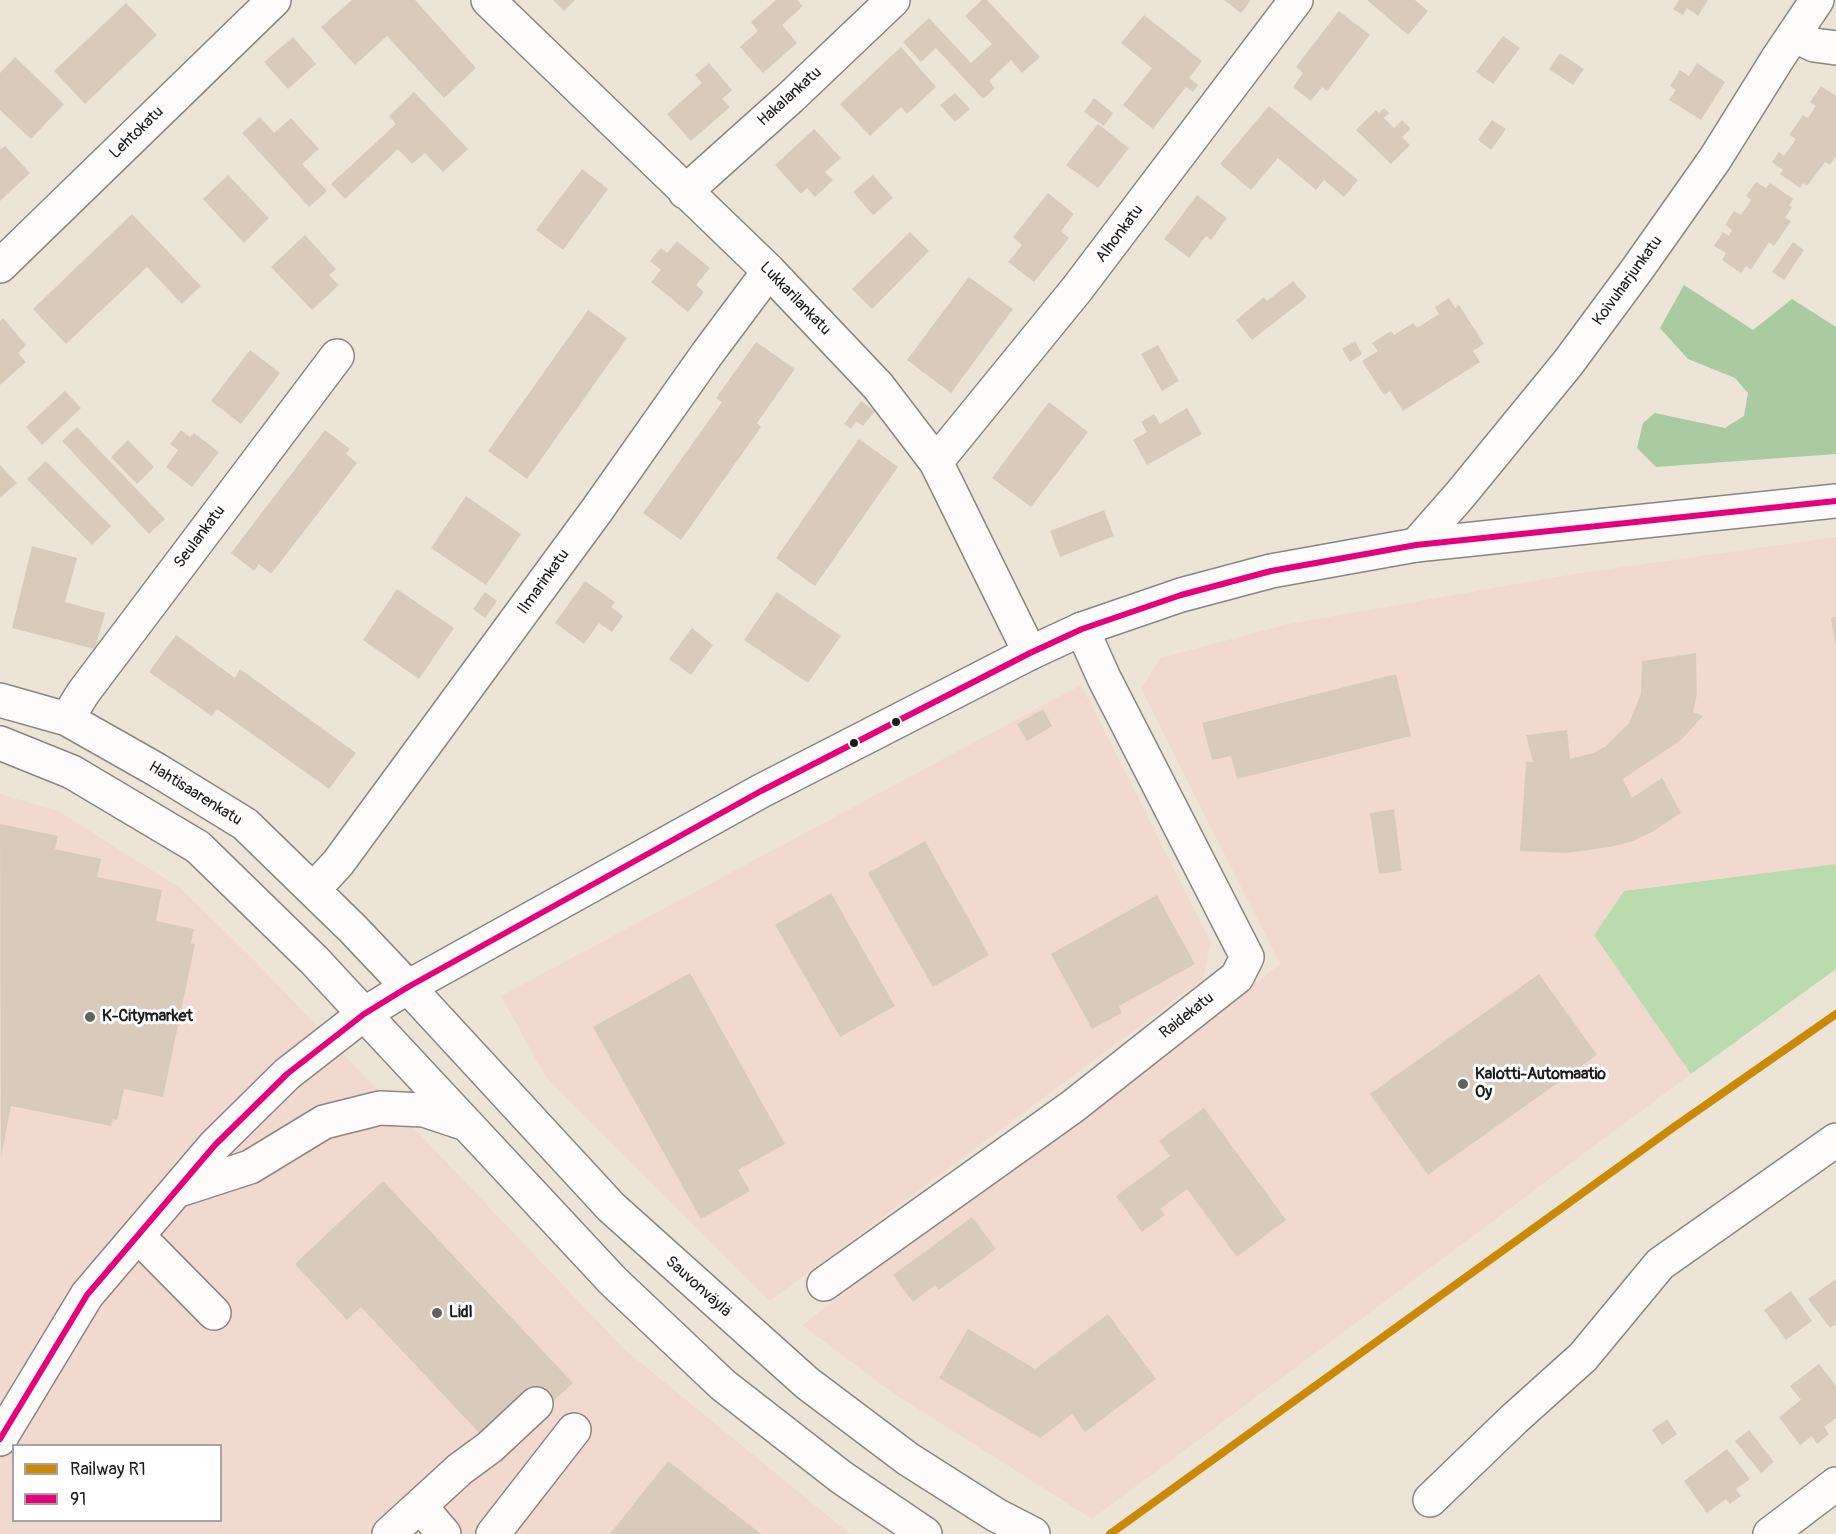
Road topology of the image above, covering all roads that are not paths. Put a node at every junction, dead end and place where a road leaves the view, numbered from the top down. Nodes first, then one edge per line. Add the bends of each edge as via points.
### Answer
1 (274, 0) edge
2 (488, 0) edge
3 (893, 0) edge
4 (1296, 0) edge
5 (1817, 0) edge
6 (1794, 35) junction
7 (1836, 48) edge
8 (685, 192) junction
9 (0, 266) edge
10 (769, 271) junction
11 (337, 356) dead end
12 (936, 462) junction
13 (1836, 501) edge
14 (1416, 546) junction
15 (1082, 629) junction
16 (1030, 653) junction
17 (0, 700) edge
18 (67, 719) junction
19 (0, 743) edge
20 (313, 890) junction
21 (408, 987) junction
22 (364, 1014) junction
23 (466, 1124) junction
24 (1836, 1140) edge
25 (176, 1191) junction
26 (138, 1236) junction
27 (824, 1284) dead end
28 (214, 1313) dead end
29 (536, 1404) dead end
30 (574, 1430) dead end
31 (0, 1439) edge
32 (1836, 1484) edge
33 (1430, 1500) dead end
34 (420, 1506) junction
35 (389, 1534) edge
36 (444, 1534) edge
37 (493, 1534) edge
38 (926, 1534) edge
39 (1033, 1534) edge
40 (1770, 1534) edge

1 - 9 street, Lehtokatu
2 - 8 street, Lukkarilankatu
3 - 8 street, Hakalankatu
4 - 12 street, Alhonkatu via 1077,290
5 - 6 street, Koivuharjunkatu
6 - 7 street via 1815,45
6 - 14 street, Koivuharjunkatu via 1715,159 1568,363
8 - 10 street, Lukkarilankatu
10 - 12 street, Lukkarilankatu via 878,386
10 - 20 street, Ilmarinkatu via 345,854
11 - 18 street, Seulankatu
12 - 16 street, Lukkarilankatu
13 - 14 street
14 - 15 street via 1260,574 1180,595
15 - 16 street
15 - 27 street, Raidekatu via 1246,957 1237,977 1072,1107
16 - 21 street via 761,791
17 - 18 street, Hahtisaarenkatu
18 - 20 street, Hahtisaarenkatu via 245,824
19 - 22 street via 72,772 198,847
20 - 21 street, Hahtisaarenkatu
21 - 22 street
21 - 39 street, Sauvonväylä via 611,1207 807,1383 908,1459
22 - 23 street
22 - 25 street via 287,1074 215,1145
23 - 25 street via 424,1110 381,1108 324,1122 250,1167
23 - 38 street via 613,1281 723,1385 841,1477
24 - 33 street via 1660,1264 1583,1357
25 - 26 street
26 - 28 street
26 - 31 street via 87,1295
29 - 34 street
30 - 37 street
32 - 40 street
34 - 35 street
34 - 36 street

